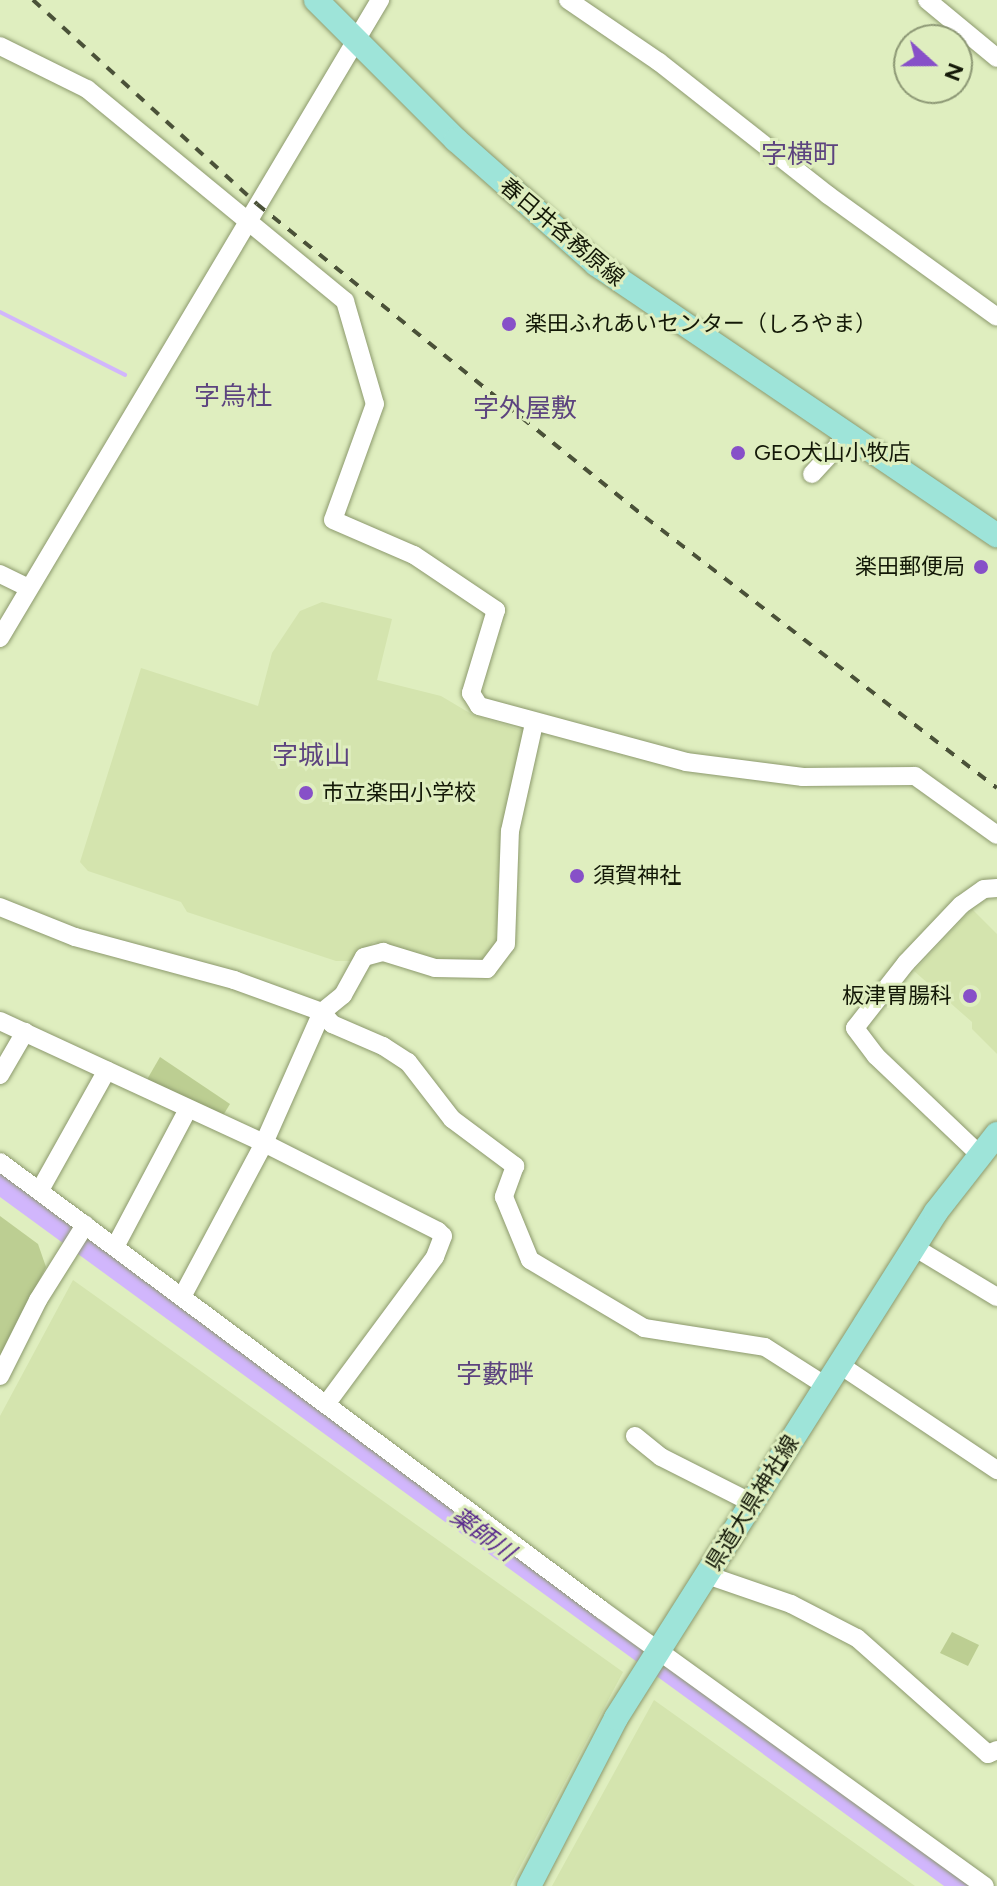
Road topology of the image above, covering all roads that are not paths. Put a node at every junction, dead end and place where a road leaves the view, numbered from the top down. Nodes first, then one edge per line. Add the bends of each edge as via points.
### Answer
1 (316, 0) edge
2 (380, 0) edge
3 (568, 0) edge
4 (927, 0) edge
5 (356, 43) junction
6 (0, 46) edge
7 (997, 58) edge
8 (248, 218) junction
9 (997, 317) edge
10 (846, 437) junction
11 (812, 474) dead end
12 (997, 535) edge
13 (0, 574) edge
14 (29, 588) junction
15 (0, 638) edge
16 (534, 724) junction
17 (997, 835) edge
18 (997, 888) edge
19 (0, 907) edge
20 (322, 1012) junction
21 (0, 1021) edge
22 (25, 1032) junction
23 (107, 1070) junction
24 (0, 1075) edge
25 (187, 1111) junction
26 (997, 1134) edge
27 (264, 1143) junction
28 (980, 1155) junction
29 (0, 1162) edge
30 (40, 1190) junction
31 (83, 1228) junction
32 (115, 1247) junction
33 (914, 1247) junction
34 (183, 1295) junction
35 (997, 1297) edge
36 (840, 1365) junction
37 (0, 1376) edge
38 (826, 1386) junction
39 (327, 1403) junction
40 (635, 1436) dead end
41 (997, 1470) edge
42 (752, 1503) junction
43 (707, 1575) junction
44 (661, 1649) junction
45 (997, 1750) edge
46 (529, 1886) edge
47 (985, 1886) edge

1 - 5 main road, 春日井各務原線
2 - 5 street
3 - 9 street via 659,62 828,195
4 - 7 street
5 - 8 street
5 - 10 main road, 春日井各務原線 via 596,264
6 - 8 street via 87,89
8 - 14 street
8 - 16 street via 345,301 375,393 374,414 333,520 414,555 496,610 471,693 479,706
10 - 11 street
10 - 12 main road, 春日井各務原線
13 - 14 street
14 - 15 street
16 - 17 street via 686,762 752,772 915,776
16 - 20 street via 510,831 506,944 487,969 435,968 373,951 358,964 333,1007
18 - 28 street via 984,889 961,905 855,1028 876,1056
19 - 20 street via 75,937 234,980
20 - 27 street
20 - 38 street via 332,1024 408,1062 452,1119 515,1166 504,1197 530,1260 644,1328 765,1347
21 - 22 street
22 - 23 street
22 - 24 street
23 - 25 street
23 - 30 street
25 - 27 street
25 - 32 street
26 - 28 main road, 県道大県神社線
27 - 34 street
27 - 39 street via 443,1236 412,1290
28 - 33 main road, 県道大県神社線
29 - 30 street
30 - 31 street
31 - 32 street
31 - 37 street
32 - 34 street
33 - 35 street
33 - 36 main road, 県道大県神社線
34 - 39 street
36 - 38 main road, 県道大県神社線
36 - 41 street
38 - 42 main road, 県道大県神社線
39 - 44 street
40 - 42 street via 661,1457
42 - 43 main road, 県道大県神社線
43 - 44 main road, 県道大県神社線
43 - 45 street via 780,1599 857,1638 988,1754
44 - 46 main road, 県道大県神社線 via 616,1718
44 - 47 street

